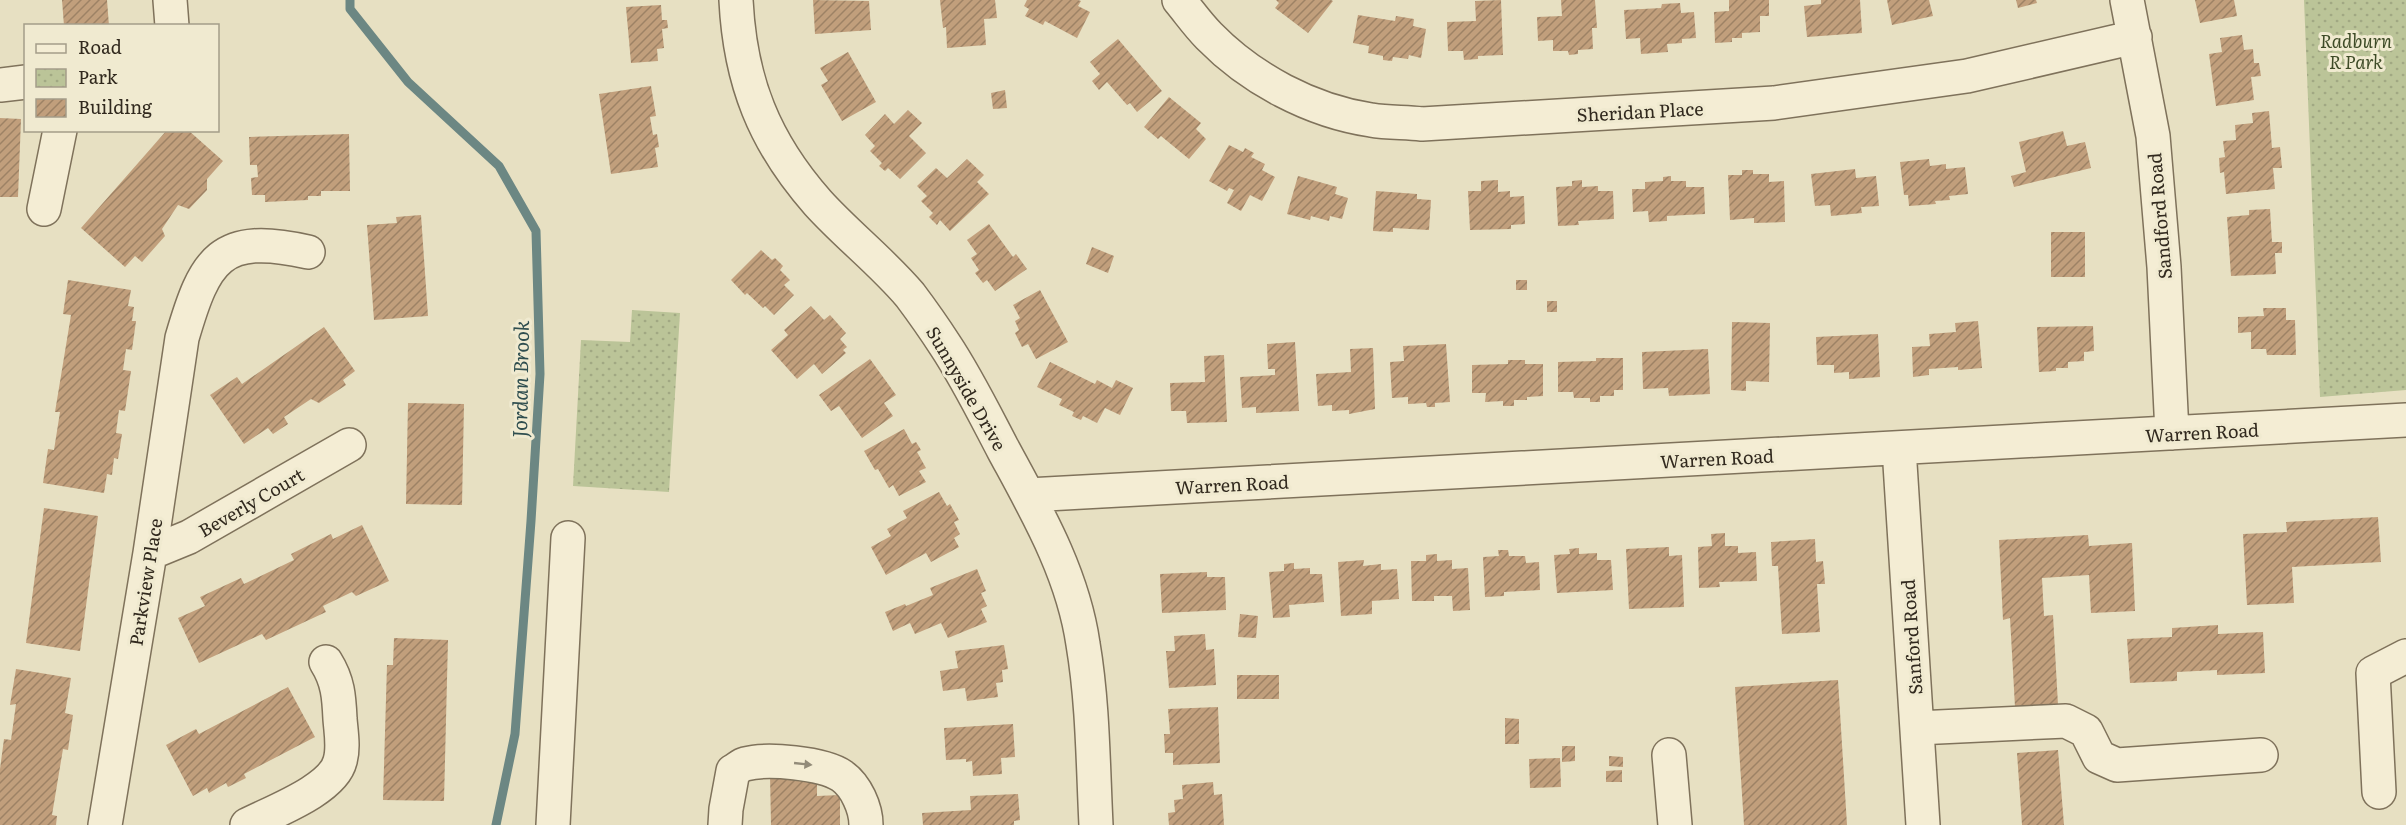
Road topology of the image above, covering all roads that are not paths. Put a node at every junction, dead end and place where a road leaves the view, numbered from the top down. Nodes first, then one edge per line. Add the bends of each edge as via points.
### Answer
1 (170, 0) edge
2 (736, 0) edge
3 (1179, 0) edge
4 (2127, 0) edge
5 (172, 24) edge
6 (2135, 37) junction
7 (24, 82) edge
8 (0, 85) edge
9 (60, 132) edge
10 (44, 208) dead end
11 (308, 252) dead end
12 (2406, 420) edge
13 (2172, 433) junction
14 (349, 445) dead end
15 (1899, 448) junction
16 (1028, 495) junction
17 (568, 538) dead end
18 (150, 553) junction
19 (2406, 656) edge
20 (326, 662) dead end
21 (1917, 728) junction
22 (1669, 755) dead end
23 (2261, 755) dead end
24 (2379, 792) dead end
25 (105, 825) edge
26 (247, 825) edge
27 (553, 825) edge
28 (725, 825) edge
29 (867, 825) edge
30 (1096, 825) edge
31 (1675, 825) edge
32 (1923, 825) edge

1 - 5 street
2 - 16 street, Sunnyside Drive via 748,82 764,125 790,168 818,203 909,295 940,338
3 - 6 street, Sheridan Place via 1209,36 1244,66 1283,91 1326,109 1371,120 1422,124 1774,103 1968,76
4 - 6 street, Sandford Road
6 - 13 street, Sandford Road via 2153,136
7 - 8 street
9 - 10 street
11 - 18 street, Parkview Place via 259,245 235,249 216,262 202,280 182,338
12 - 13 street, Warren Road
13 - 15 street, Warren Road
14 - 18 street, Beverly Court via 189,537
15 - 16 street, Warren Road
15 - 21 street, Sanford Road
16 - 30 street, Sunnyside Drive via 1070,588 1083,642
17 - 27 street
18 - 25 street, Parkview Place
19 - 24 street via 2373,673
20 - 26 street via 339,690 340,762 331,777 315,790
21 - 23 street via 2066,722 2086,731 2099,757 2117,765
21 - 32 street, Sanford Road
22 - 31 street
28 -> 29 street via 733,771 745,764 781,762 821,766 843,777 860,797

